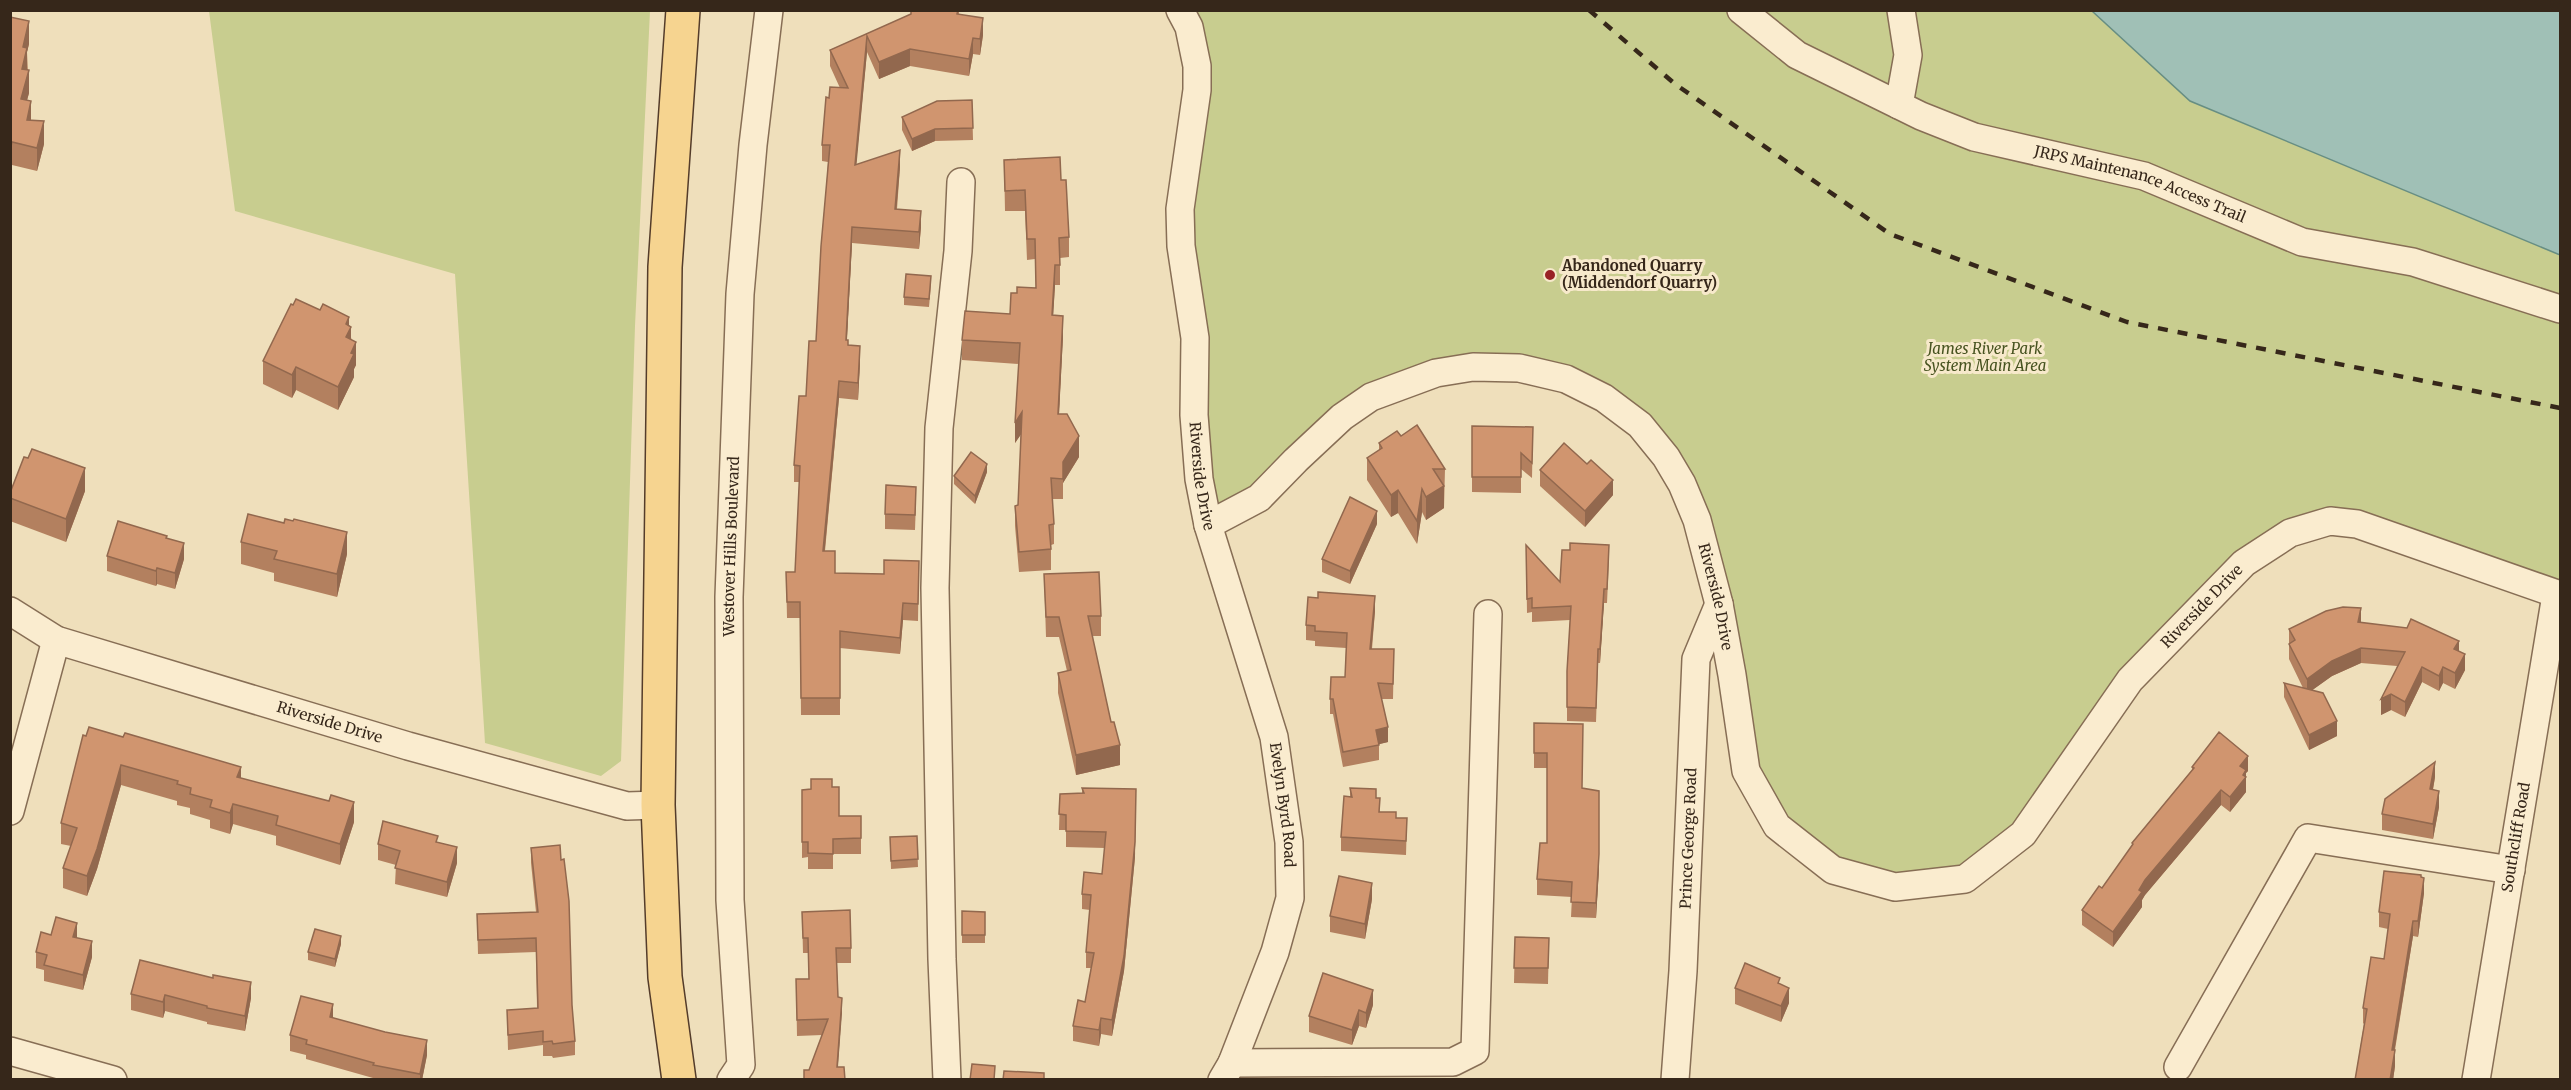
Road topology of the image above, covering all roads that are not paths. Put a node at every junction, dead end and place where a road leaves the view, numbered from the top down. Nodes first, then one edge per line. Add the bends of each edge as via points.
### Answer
1 (683, 10) edge
2 (769, 10) edge
3 (1180, 10) edge
4 (1901, 10) edge
5 (1750, 14) edge
6 (1899, 105) junction
7 (961, 182) dead end
8 (2560, 309) edge
9 (1208, 525) junction
10 (2558, 595) edge
11 (1719, 604) junction
12 (10, 611) edge
13 (1488, 614) dead end
14 (56, 640) junction
15 (658, 805) junction
16 (10, 812) edge
17 (2511, 870) junction
18 (10, 1051) edge
19 (2178, 1067) dead end
20 (1227, 1071) edge
21 (113, 1080) edge
22 (679, 1080) edge
23 (731, 1080) edge
24 (947, 1080) edge
25 (1675, 1080) edge
26 (2476, 1080) edge

1 - 15 main road via 665,267
2 - 23 street, Westover Hills Boulevard via 740,294 731,562 730,900 741,1065
3 - 9 street, Riverside Drive via 1189,27 1197,66 1180,209 1182,255 1195,338 1196,447
4 - 6 street via 1908,55
5 - 6 street, JRPS Maintenance Access Trail via 1797,55
6 - 8 street, JRPS Maintenance Access Trail via 1974,137 2144,176 2302,242 2413,261
7 - 24 street via 958,251 939,428 934,588
9 - 11 street, Riverside Drive via 1259,498 1342,417 1371,397 1436,373 1473,367 1519,368 1566,379 1604,398 1640,425 1682,484 1697,520
9 - 20 street, Evelyn Byrd Road via 1274,737 1289,842 1290,898 1275,952
10 - 11 street, Riverside Drive via 2357,524 2330,521 2290,533 2244,563 2130,680 2023,834 1965,879 1895,887 1833,870 1777,826 1746,771
10 - 17 street, Southcliff Road
11 - 25 street, Prince George Road via 1696,659
12 - 14 street, Riverside Drive
13 - 20 street via 1475,1052 1453,1062
14 - 15 street, Riverside Drive via 408,746 627,806
14 - 16 street
15 - 22 main road via 665,977
17 - 19 street via 2308,837
17 - 26 street, Southcliff Road
18 - 21 street

